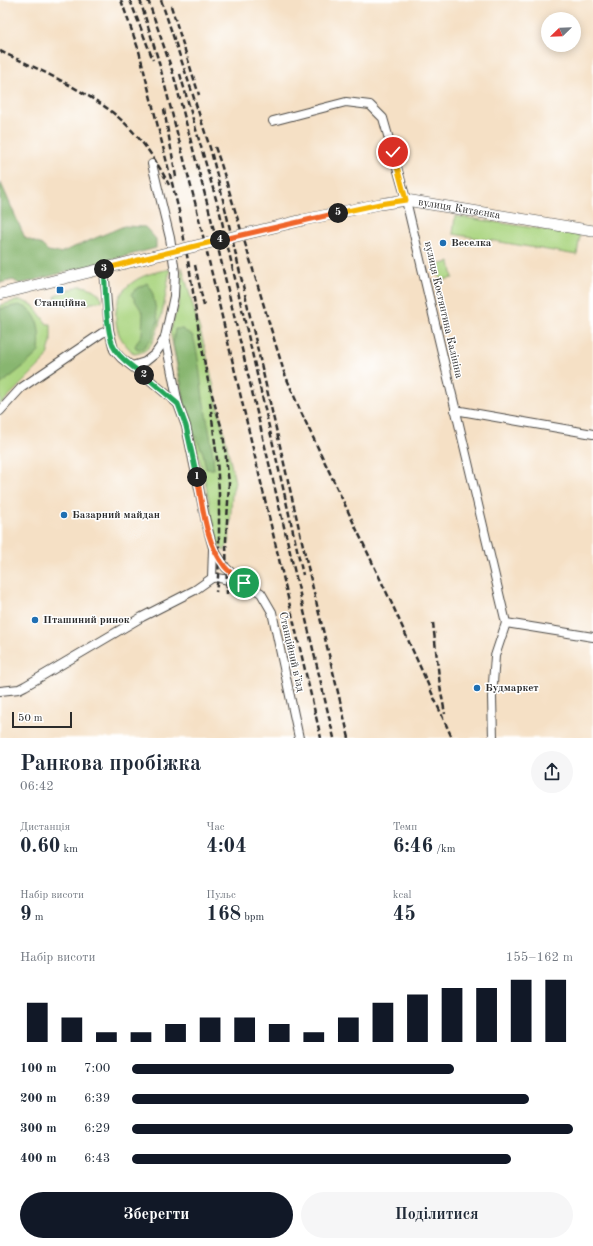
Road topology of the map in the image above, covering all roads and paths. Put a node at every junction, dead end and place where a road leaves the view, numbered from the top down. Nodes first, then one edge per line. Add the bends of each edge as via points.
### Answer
1 (273, 121) dead end
2 (152, 164) dead end
3 (406, 200) junction
4 (593, 231) edge
5 (104, 268) junction
6 (0, 294) edge
7 (109, 330) junction
8 (165, 337) junction
9 (132, 366) junction
10 (178, 404) junction
11 (455, 410) junction
12 (0, 411) edge
13 (593, 434) edge
14 (213, 548) junction
15 (212, 578) junction
16 (244, 583) junction
17 (506, 623) junction
18 (593, 637) edge
19 (0, 691) edge
20 (299, 738) edge
21 (492, 738) edge

1 - 3 street, вулиця Костянтина Калініна via 346,102 370,105 383,118
2 - 8 street via 170,238 175,272 174,296
3 - 4 main road, вулиця Китаєнка
3 - 5 main road, вулиця Китаєнка, bridge via 303,220
3 - 11 street, вулиця Костянтина Калініна
5 - 6 main road, вулиця Китаєнка
5 - 7 street
7 - 9 street via 114,350
7 - 12 street via 26,384
8 - 9 street via 155,354 145,362
8 - 10 street
9 - 10 street
10 - 14 street via 186,426
11 - 13 street
11 - 17 street, вулиця Костянтина Калініна
14 - 15 street
14 - 16 street via 226,568
15 - 16 street via 218,577 235,584
15 - 19 street via 25,686
16 - 20 street, Станційний в’їзд via 261,593 272,612
17 - 18 street
17 - 21 street via 495,656

